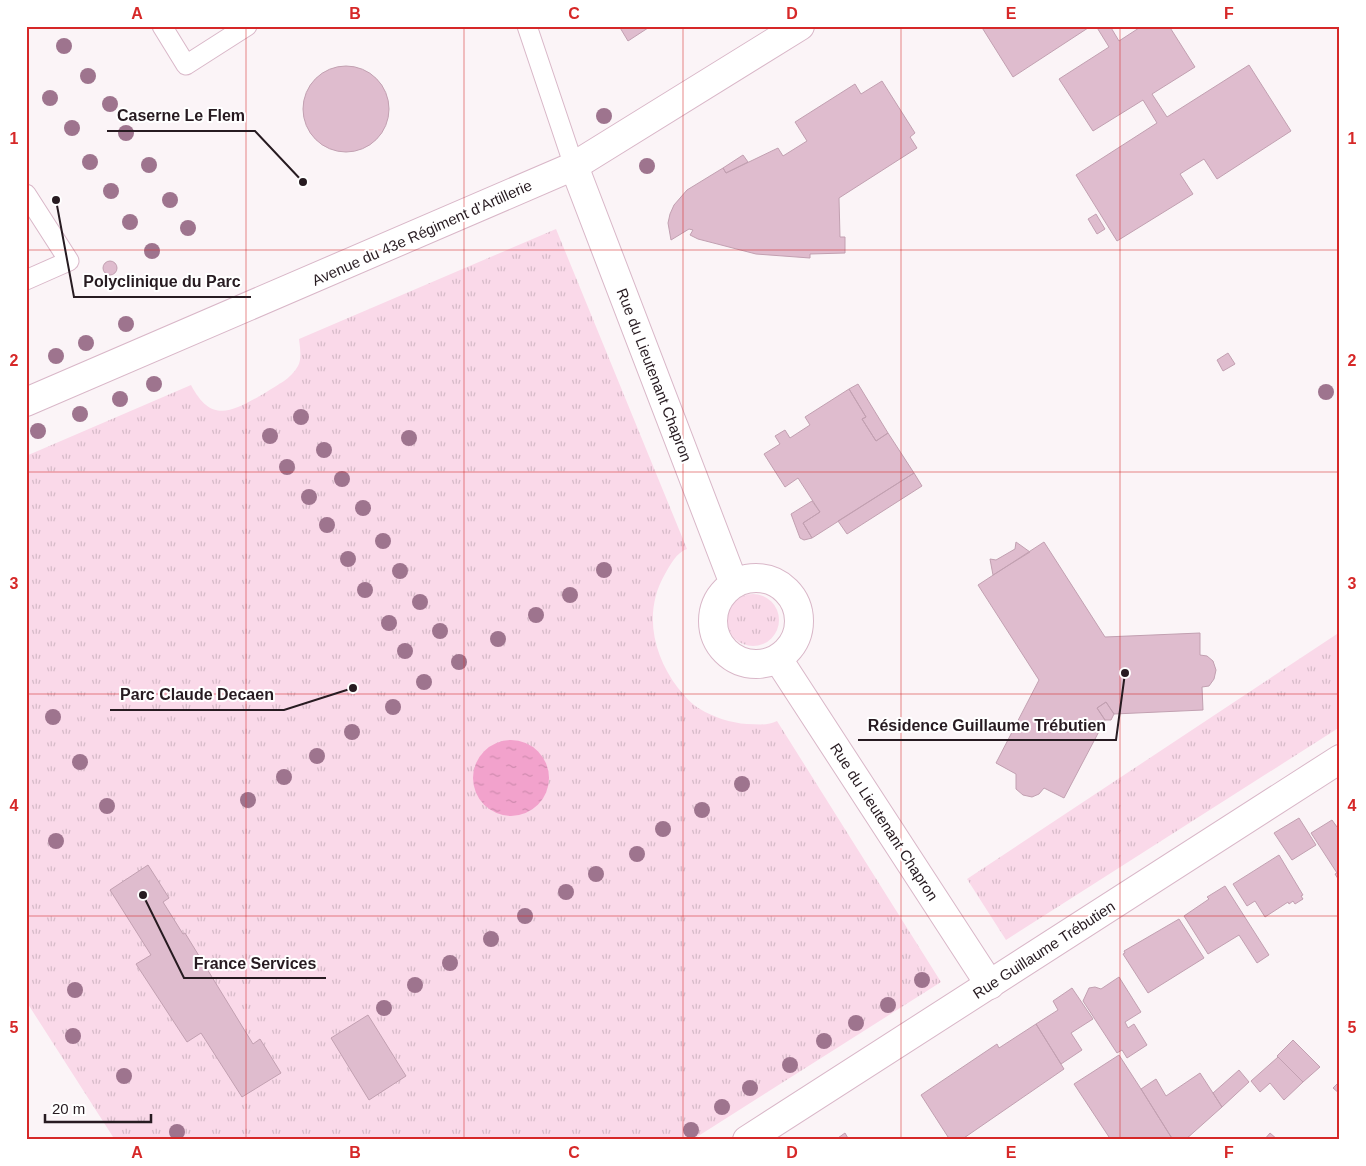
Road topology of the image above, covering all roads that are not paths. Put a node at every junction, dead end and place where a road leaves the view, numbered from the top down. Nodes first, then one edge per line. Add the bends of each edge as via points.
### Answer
1 (162, 26) edge
2 (246, 26) edge
3 (527, 26) edge
4 (800, 26) edge
5 (574, 166) junction
6 (26, 194) edge
7 (26, 280) edge
8 (26, 402) edge
9 (734, 584) junction
10 (778, 659) junction
11 (1340, 759) edge
12 (990, 985) junction
13 (747, 1140) edge

1 - 2 lane via 186,65
3 - 5 lane
4 - 5 street, Avenue du 43e Régiment d'Artillerie
5 - 8 street, Avenue du 43e Régiment d'Artillerie
5 - 9 street, Rue du Lieutenant Chapron
6 - 7 lane via 69,261
9 - 10 street via 761,578 785,589 793,600 799,626 788,650
9 - 10 street via 716,604 713,617 718,643 738,661 765,664
10 - 12 street, Rue du Lieutenant Chapron
11 - 12 street, Rue Guillaume Trébutien
12 - 13 street, Rue Guillaume Trébutien

